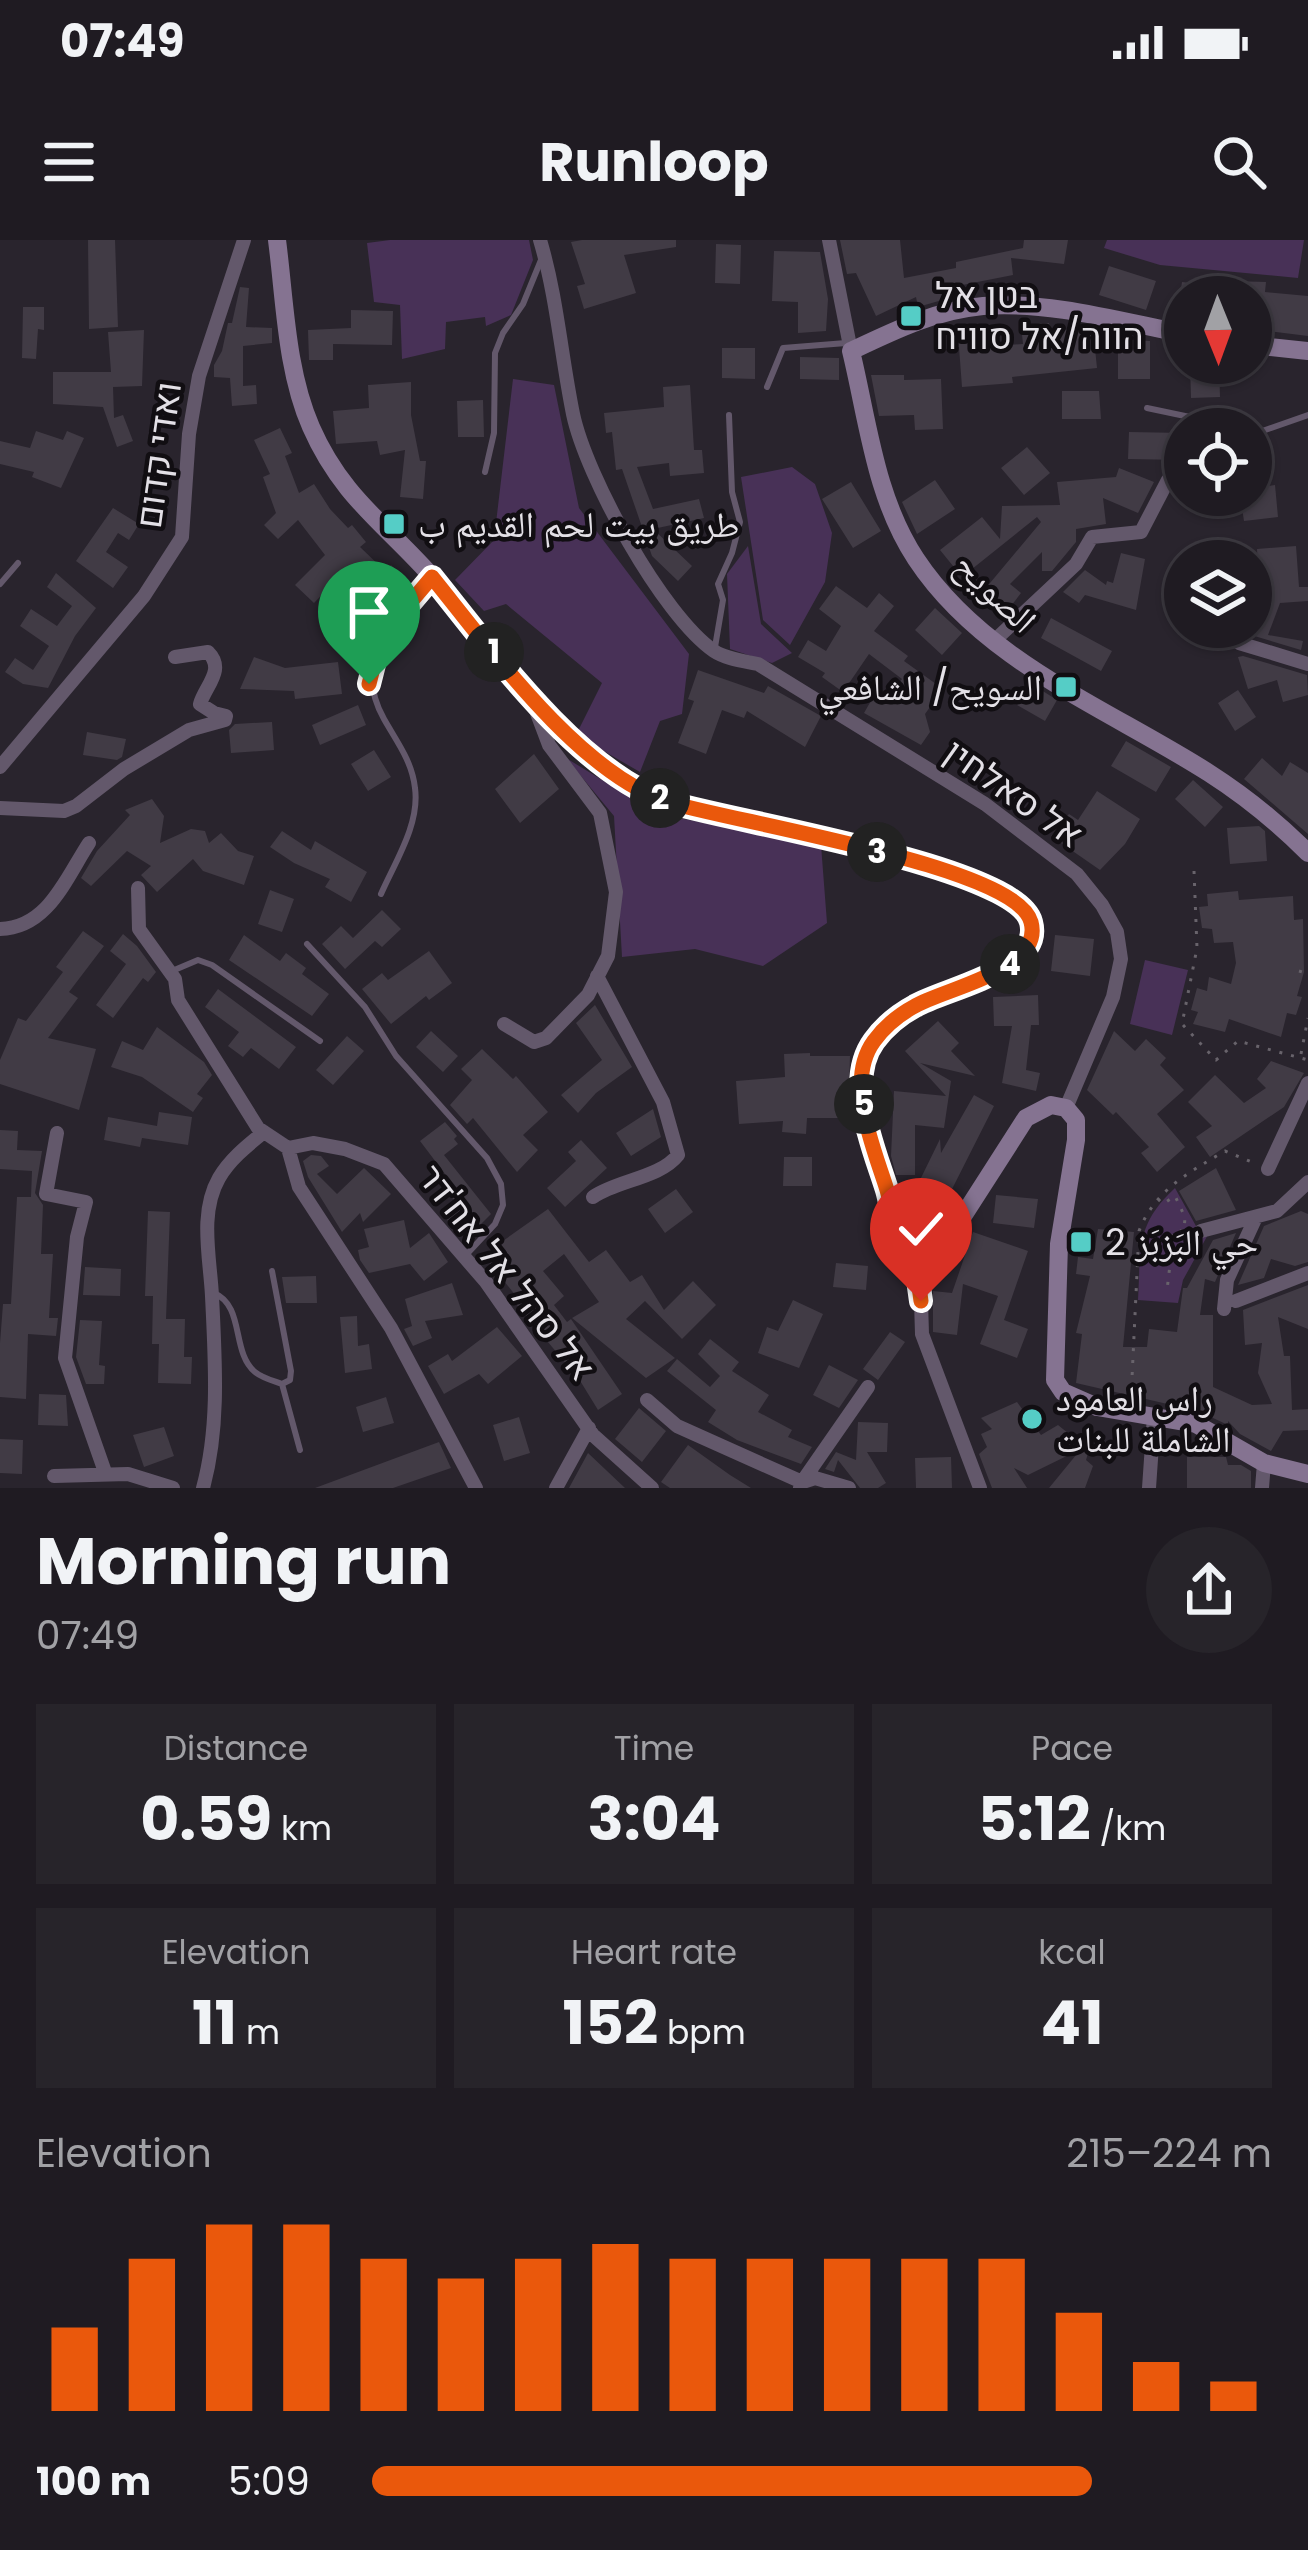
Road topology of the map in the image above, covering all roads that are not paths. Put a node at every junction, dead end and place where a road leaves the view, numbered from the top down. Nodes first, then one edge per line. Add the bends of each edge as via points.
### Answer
1 (244, 240) edge
2 (277, 240) edge
3 (829, 240) edge
4 (541, 243) edge
5 (1164, 330) edge
6 (850, 346) junction
7 (1272, 347) edge
8 (1308, 351) edge
9 (767, 387) dead end
10 (1148, 409) dead end
11 (1164, 412) edge
12 (729, 415) dead end
13 (1308, 415) edge
14 (1272, 428) edge
15 (485, 472) dead end
16 (1164, 487) edge
17 (18, 563) dead end
18 (432, 577) junction
19 (0, 584) edge
20 (995, 640) junction
21 (1256, 648) edge
22 (714, 651) junction
23 (175, 657) dead end
24 (1308, 664) edge
25 (528, 690) junction
26 (2, 761) edge
27 (0, 808) edge
28 (89, 842) dead end
29 (1308, 854) edge
30 (138, 888) dead end
31 (381, 894) dead end
32 (0, 928) edge
33 (307, 944) dead end
34 (170, 973) junction
35 (598, 976) junction
36 (504, 1024) dead end
37 (320, 1041) dead end
38 (1308, 1083) edge
39 (1066, 1108) junction
40 (57, 1132) dead end
41 (264, 1132) junction
42 (288, 1148) junction
43 (1268, 1169) road end
44 (1308, 1182) edge
45 (593, 1197) dead end
46 (1256, 1217) junction
47 (1201, 1231) dead end
48 (913, 1251) junction
49 (464, 1257) junction
50 (272, 1271) dead end
51 (1308, 1274) edge
52 (212, 1293) junction
53 (283, 1384) junction
54 (868, 1387) dead end
55 (647, 1400) dead end
56 (1154, 1416) junction
57 (589, 1428) junction
58 (300, 1450) dead end
59 (1264, 1463) junction
60 (105, 1472) junction
61 (1308, 1474) edge
62 (54, 1476) dead end
63 (801, 1485) edge
64 (173, 1488) edge
65 (203, 1488) edge
66 (476, 1488) edge
67 (556, 1488) edge
68 (652, 1488) edge
69 (850, 1488) edge
70 (980, 1488) edge
71 (1149, 1488) edge
72 (1262, 1488) edge

1 - 26 street, ואדי קדום via 199,376 182,537 144,596
2 - 18 street via 310,425 352,498
3 - 6 street, الصويح
4 - 15 lane via 533,282 495,353
4 - 22 street, אל סאלחין via 591,468 664,600
5 - 6 street via 1070,310 983,306
6 - 9 lane via 783,348
6 - 20 street, الصويح via 878,473 916,559
7 - 8 street
10 - 11 lane
12 - 22 lane via 740,522 718,584
13 - 14 lane
16 - 20 street via 1141,532 1092,536 1076,564
17 - 19 lane
18 - 25 street
18 - 31 lane via 381,637 369,684 416,790 412,823
20 - 29 street, الصويح via 1210,774
21 - 24 street
22 - 39 street, אל סאלחין via 758,664 985,804 1077,874 1102,905 1121,958
23 - 27 street via 214,658 200,704 225,720 153,750 76,806
25 - 35 street via 549,745 599,814 616,892
25 - 48 street via 583,752 650,794 931,866 1027,912 1031,940 1018,959 913,1007 871,1045 866,1117 899,1234
28 - 32 street via 43,913
30 - 34 street via 139,929
33 - 49 lane via 501,1184 495,1224
34 - 37 lane via 198,960 212,965
34 - 41 street via 178,1000
35 - 36 street via 546,1037 534,1042
35 - 45 street via 663,1102 678,1155
38 - 43 street
39 - 48 street via 1051,1105 1025,1118 940,1252 923,1258
39 - 56 street via 1076,1140 1059,1244 1055,1380 1096,1407
40 - 60 street via 46,1195 86,1202 65,1358
41 - 42 street
41 - 52 street via 218,1179 207,1217
42 - 49 street, אל סהל אל אח'דר via 313,1143 384,1164
42 - 66 street via 299,1187 391,1328
44 - 46 street via 1277,1211
46 - 47 street
46 - 51 street via 1227,1280 1230,1305
48 - 70 street via 922,1334
49 - 57 street, אל סהל אל אח'דר
50 - 53 lane via 291,1371
52 - 53 lane via 228,1303 246,1362
52 - 65 street via 215,1390
53 - 58 lane
54 - 63 street
55 - 63 street via 677,1426
56 - 59 street via 1196,1424
56 - 71 street
57 - 67 street
57 - 68 street, אל סהל אל אח'דר
59 - 61 street
59 - 72 street
60 - 62 street
60 - 64 street
63 - 69 street via 815,1478

